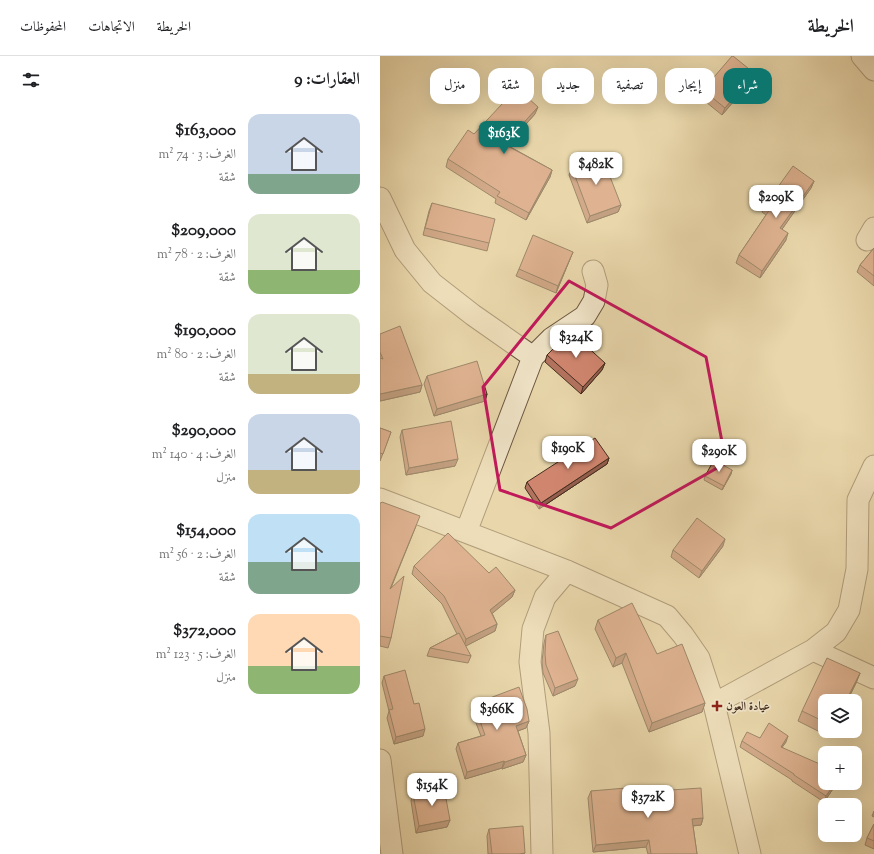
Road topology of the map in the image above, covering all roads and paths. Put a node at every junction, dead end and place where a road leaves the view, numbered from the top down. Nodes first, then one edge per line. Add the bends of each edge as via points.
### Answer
1 (862, 56) edge
2 (874, 70) edge
3 (380, 198) edge
4 (593, 271) dead end
5 (532, 357) junction
6 (874, 466) edge
7 (380, 499) edge
8 (466, 532) junction
9 (567, 571) junction
10 (813, 650) junction
11 (874, 678) edge
12 (714, 704) junction
13 (380, 760) edge
14 (392, 854) edge
15 (542, 854) edge
16 (750, 854) edge

1 - 2 street
3 - 5 street via 405,250 432,283
4 - 5 street via 597,285 594,301 584,316 552,338
5 - 8 street
6 - 10 street via 858,500 857,569 849,610 836,632
7 - 8 street
8 - 9 street
9 - 12 street via 667,616 699,658
9 - 15 street via 545,597 533,629 531,649 530,662 539,733
10 - 11 street
10 - 12 street
12 - 16 street
13 - 14 street

